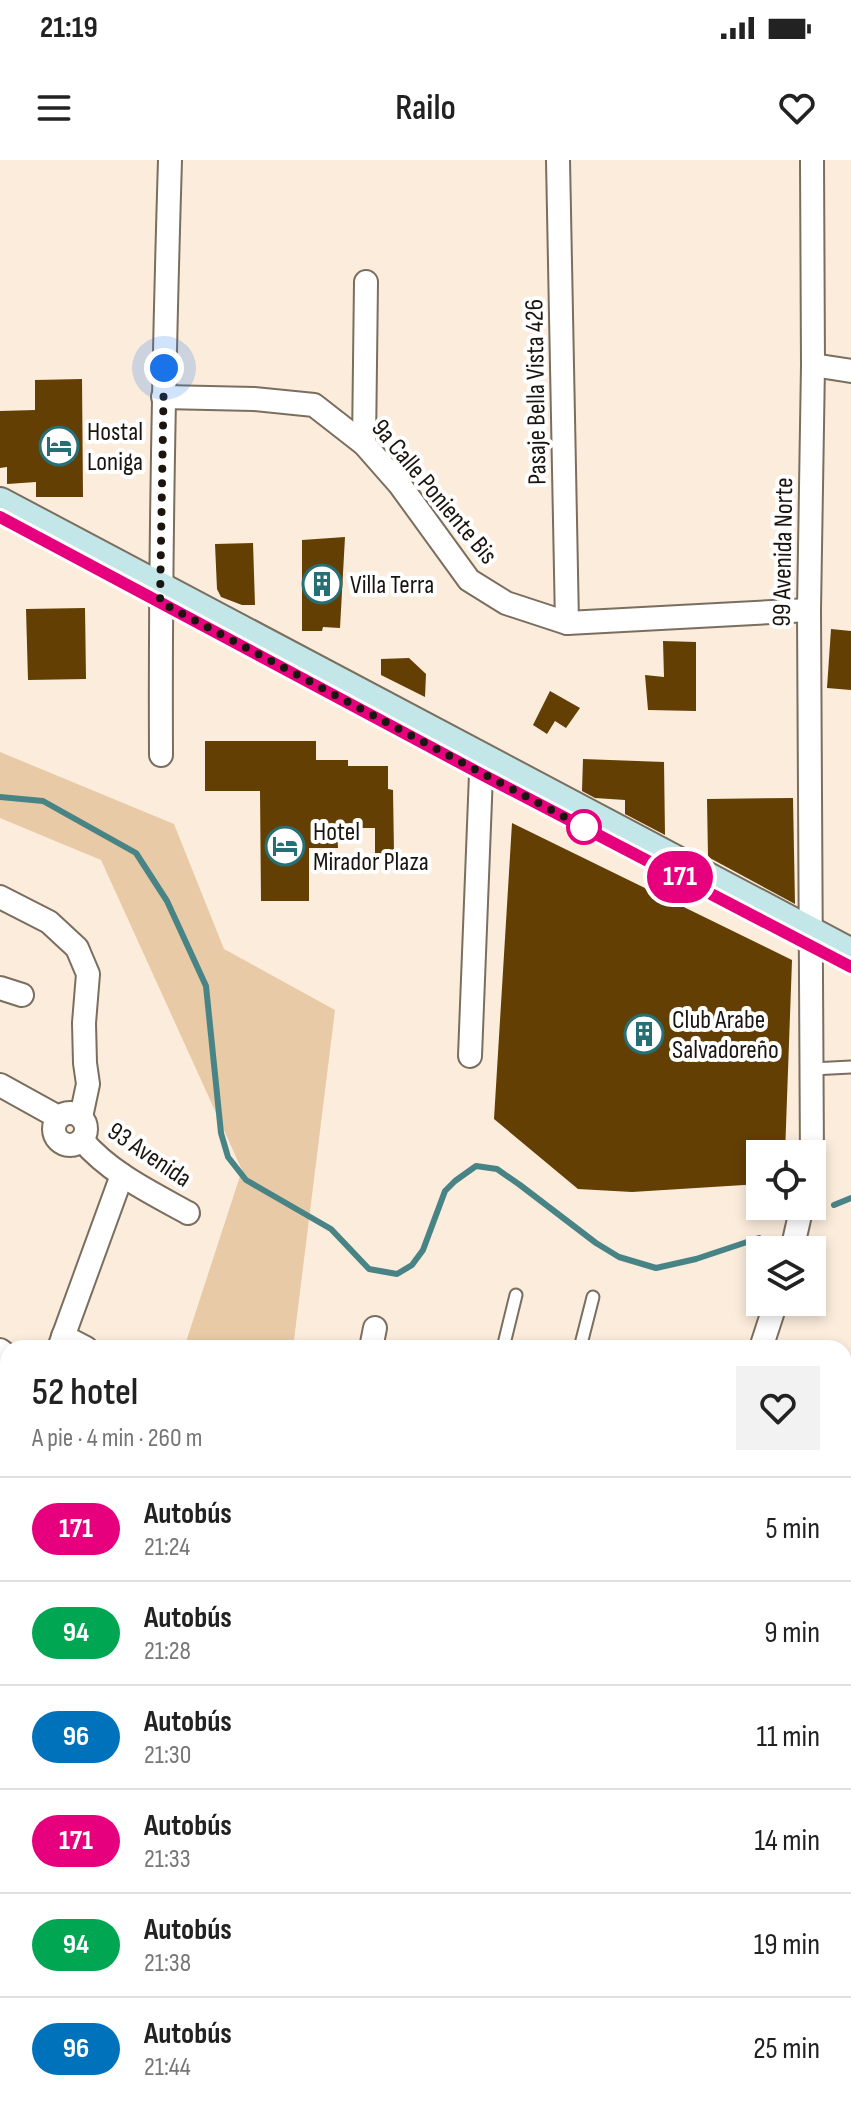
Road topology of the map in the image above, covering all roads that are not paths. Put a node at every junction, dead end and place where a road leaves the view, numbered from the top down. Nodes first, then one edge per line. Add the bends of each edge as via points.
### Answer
1 (170, 160) edge
2 (558, 160) edge
3 (812, 160) edge
4 (366, 282) dead end
5 (813, 365) junction
6 (851, 371) edge
7 (163, 397) junction
8 (364, 444) junction
9 (0, 503) edge
10 (0, 517) edge
11 (160, 595) junction
12 (809, 610) junction
13 (567, 623) junction
14 (161, 755) dead end
15 (481, 774) junction
16 (0, 897) edge
17 (811, 939) junction
18 (851, 954) edge
19 (851, 967) edge
20 (470, 1056) dead end
21 (851, 1067) edge
22 (812, 1069) junction
23 (0, 1085) edge
24 (58, 1117) junction
25 (81, 1117) junction
26 (82, 1140) junction
27 (812, 1140) edge
28 (122, 1175) junction
29 (188, 1213) dead end
30 (516, 1295) dead end
31 (593, 1297) dead end
32 (771, 1316) edge
33 (62, 1340) edge
34 (505, 1340) edge
35 (582, 1340) edge
36 (764, 1340) edge

1 - 7 street
2 - 13 street, Pasaje Bella Vista 426
3 - 5 street, 99 Avenida Norte
4 - 8 street
5 - 6 street
5 - 12 street, 99 Avenida Norte
7 - 8 street, 9a Calle Poniente Bis via 314,405
7 - 11 street
8 - 13 street, 9a Calle Poniente Bis via 469,580 506,603
9 - 11 main road
10 - 11 main road
11 - 14 street
11 - 15 main road
11 - 17 main road
12 - 13 street, 9a Calle Poniente Bis
12 - 17 street, 99 Avenida Norte
15 - 17 main road
15 - 20 street
16 - 25 street via 49,922 77,948 88,974 88,1084
17 - 18 main road
17 - 19 main road
17 - 22 street, 99 Avenida Norte
21 - 22 lane
22 - 27 street, 99 Avenida Norte
23 - 24 street
24 - 25 street
24 - 26 street via 58,1141 70,1145
25 - 26 street via 87,1129
26 - 28 street, 93 Avenida
28 - 29 street, 93 Avenida
28 - 33 street
30 - 34 lane
31 - 35 lane
32 - 36 street

